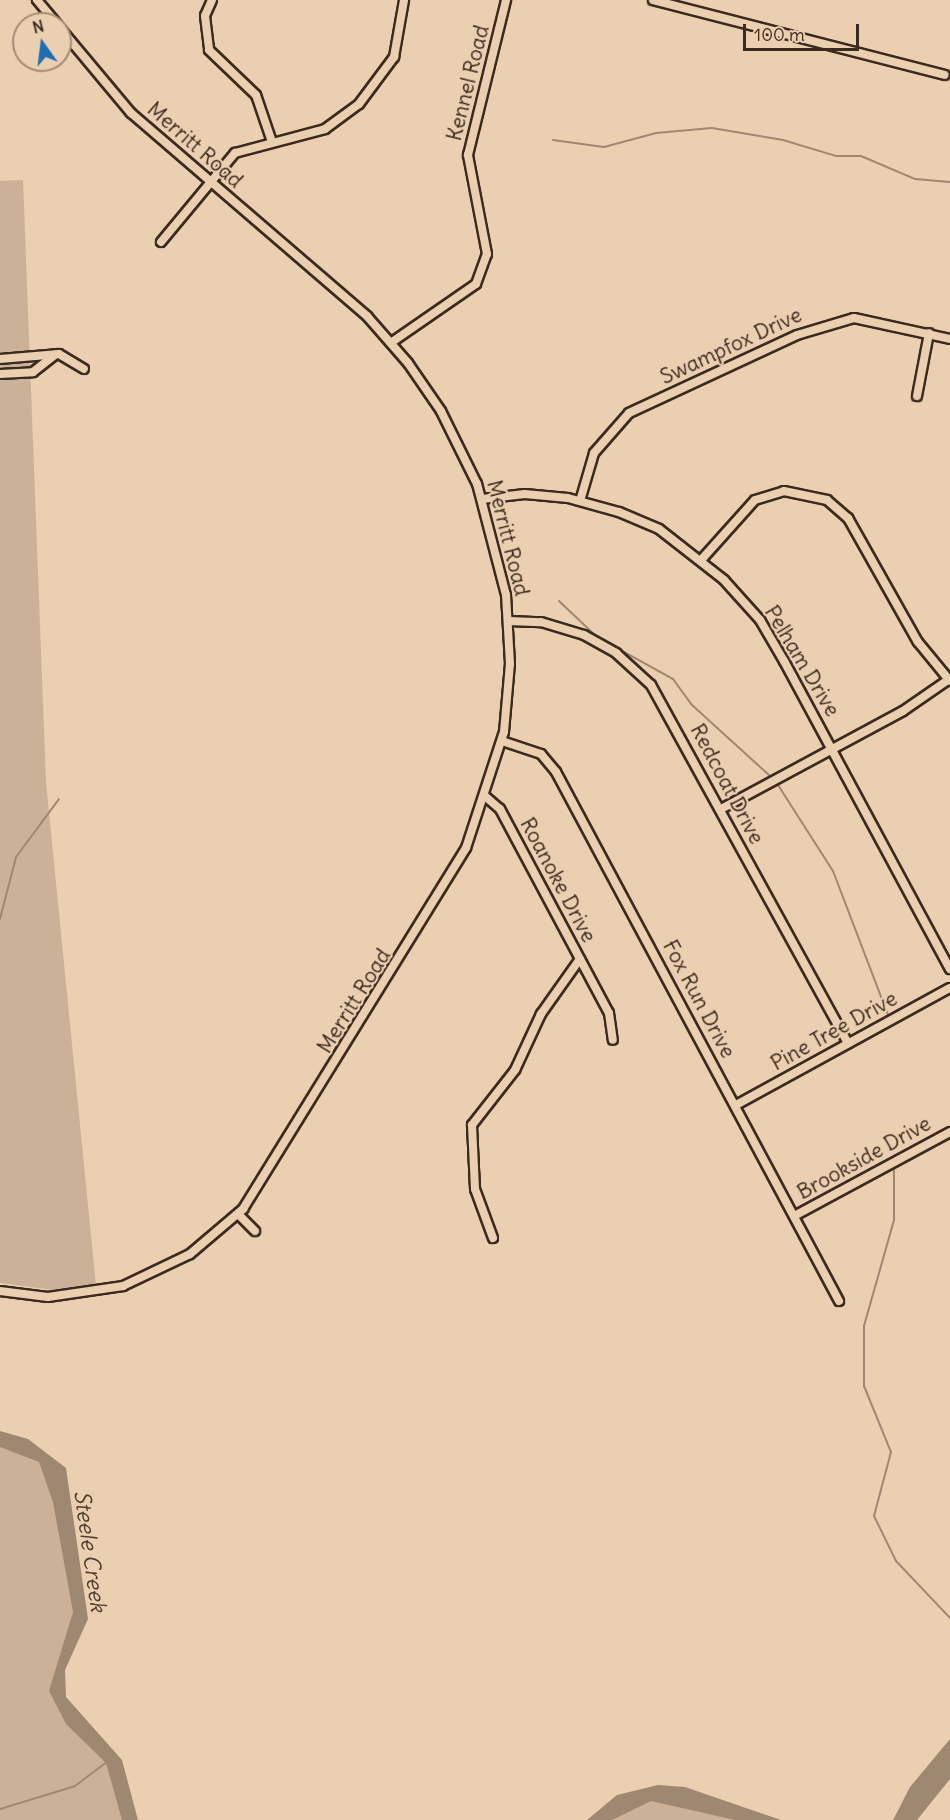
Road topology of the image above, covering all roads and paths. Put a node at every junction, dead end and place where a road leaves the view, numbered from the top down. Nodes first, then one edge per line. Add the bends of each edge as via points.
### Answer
1 (37, 0) edge
2 (212, 0) edge
3 (404, 0) edge
4 (506, 0) edge
5 (653, 0) edge
6 (47, 12) edge
7 (72, 42) edge
8 (945, 75) dead end
9 (272, 142) junction
10 (208, 182) junction
11 (161, 242) dead end
12 (929, 333) junction
13 (950, 339) edge
14 (392, 342) junction
15 (55, 355) junction
16 (0, 359) edge
17 (84, 369) dead end
18 (0, 374) edge
19 (916, 396) dead end
20 (482, 499) junction
21 (580, 501) junction
22 (702, 559) junction
23 (508, 621) junction
24 (949, 680) edge
25 (502, 741) junction
26 (832, 749) junction
27 (486, 797) junction
28 (721, 809) junction
29 (580, 959) junction
30 (950, 969) edge
31 (950, 988) edge
32 (614, 1040) dead end
33 (848, 1044) junction
34 (736, 1105) junction
35 (950, 1132) edge
36 (238, 1214) junction
37 (796, 1215) junction
38 (255, 1232) dead end
39 (493, 1238) dead end
40 (0, 1291) edge
41 (839, 1301) dead end

1 - 6 street
2 - 9 street via 205,16 209,50 256,95
3 - 9 street via 394,57 359,104 325,129
4 - 14 street, Kennel Road via 468,155 487,254 476,284
5 - 8 street
7 - 10 street, Merritt Road via 131,113
9 - 10 street via 235,153
10 - 11 street
10 - 14 street, Merritt Road
12 - 13 street, Swampfox Drive
12 - 19 street
12 - 21 street, Swampfox Drive via 874,319 830,321 629,413 594,453
14 - 20 street, Merritt Road via 441,411
15 - 16 street
15 - 17 street
15 - 18 street via 33,372
20 - 21 street, Pelham Drive via 525,494
20 - 23 street, Merritt Road
21 - 22 street, Pelham Drive via 646,523
22 - 24 street via 755,500 784,491 827,500 848,518 918,642
22 - 26 street, Pelham Drive via 760,620
23 - 25 street, Merritt Road via 510,664
23 - 28 street, Redcoat Drive via 563,627 627,661 661,700
24 - 26 street
25 - 27 street, Merritt Road
25 - 34 street, Fox Run Drive via 541,754 556,772
26 - 28 street
26 - 30 street, Pelham Drive
27 - 29 street, Roanoke Drive via 500,809
27 - 36 street, Merritt Road via 441,894
28 - 33 street, Redcoat Drive
29 - 32 street via 609,1013
29 - 39 street, Roanoke Drive via 541,1014 515,1070 472,1125 475,1189
31 - 33 street, Pine Tree Drive
33 - 34 street, Pine Tree Drive
34 - 37 street, Fox Run Drive
35 - 37 street, Brookside Drive
36 - 38 street
36 - 40 street, Merritt Road via 175,1264 123,1286 48,1297
37 - 41 street, Fox Run Drive

